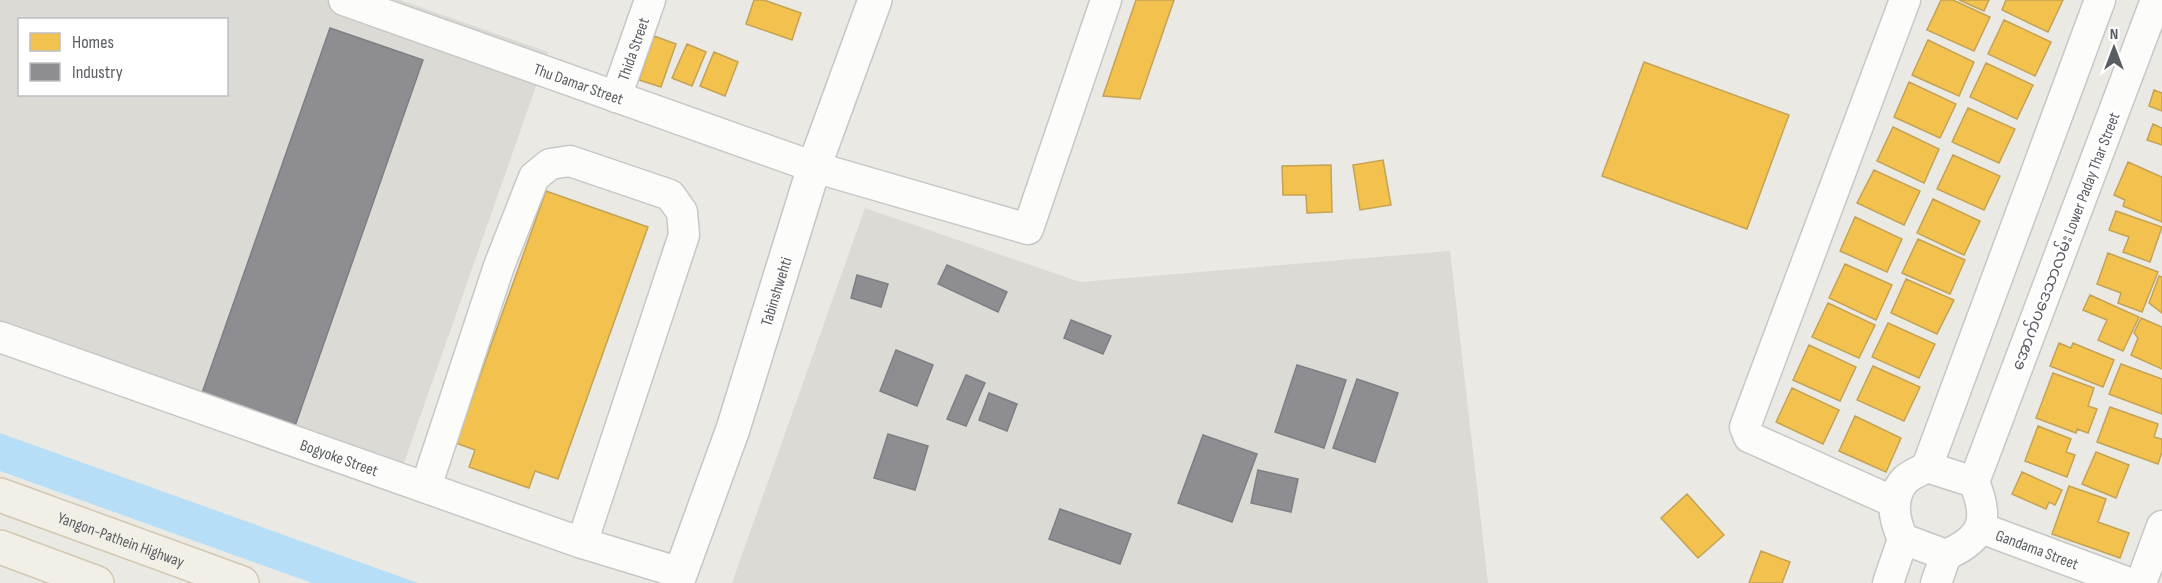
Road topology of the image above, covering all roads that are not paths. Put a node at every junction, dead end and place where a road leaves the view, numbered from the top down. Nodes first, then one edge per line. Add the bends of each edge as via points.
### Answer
1 (344, 0) edge
2 (650, 0) edge
3 (875, 0) edge
4 (1106, 0) edge
5 (1905, 0) edge
6 (2100, 0) edge
7 (2156, 0) edge
8 (616, 97) junction
9 (814, 167) junction
10 (0, 337) edge
11 (1927, 467) junction
12 (1974, 482) junction
13 (426, 488) junction
14 (0, 495) edge
15 (1894, 502) junction
16 (2162, 526) edge
17 (1980, 528) junction
18 (1903, 539) junction
19 (582, 543) junction
20 (0, 548) edge
21 (1946, 555) junction
22 (679, 578) edge
23 (97, 583) edge
24 (242, 583) edge
25 (1888, 583) edge
26 (1936, 583) edge
27 (2129, 583) edge
28 (2141, 583) edge

1 - 8 street, Thu Damar Street
2 - 8 street, Thida Street
3 - 9 main road, Tabinshwehti
4 - 9 street, Thu Damar Street via 1028,229
5 - 15 street via 1745,427 1749,437
6 - 11 street
7 - 12 street, အောက်ပဒေသာလမ်း Lower Paday Thar Street
8 - 9 street, Thu Damar Street
9 - 22 main road, Tabinshwehti via 733,429
10 - 13 street, Bogyoke Street
11 - 12 street
11 - 15 street via 1905,480
12 - 17 street via 1983,504
13 - 19 street, Bogyoke Street
13 - 19 street via 499,266 534,177 550,164 570,161 670,195 682,212 684,235
14 - 24 main road, Yangon-Pathein Highway
15 - 18 street via 1894,522
16 - 28 street
17 - 21 street via 1967,546
17 - 27 street, Gandama Street
18 - 21 street
18 - 25 street
19 - 22 street, Bogyoke Street
20 - 23 main road
21 - 26 street

